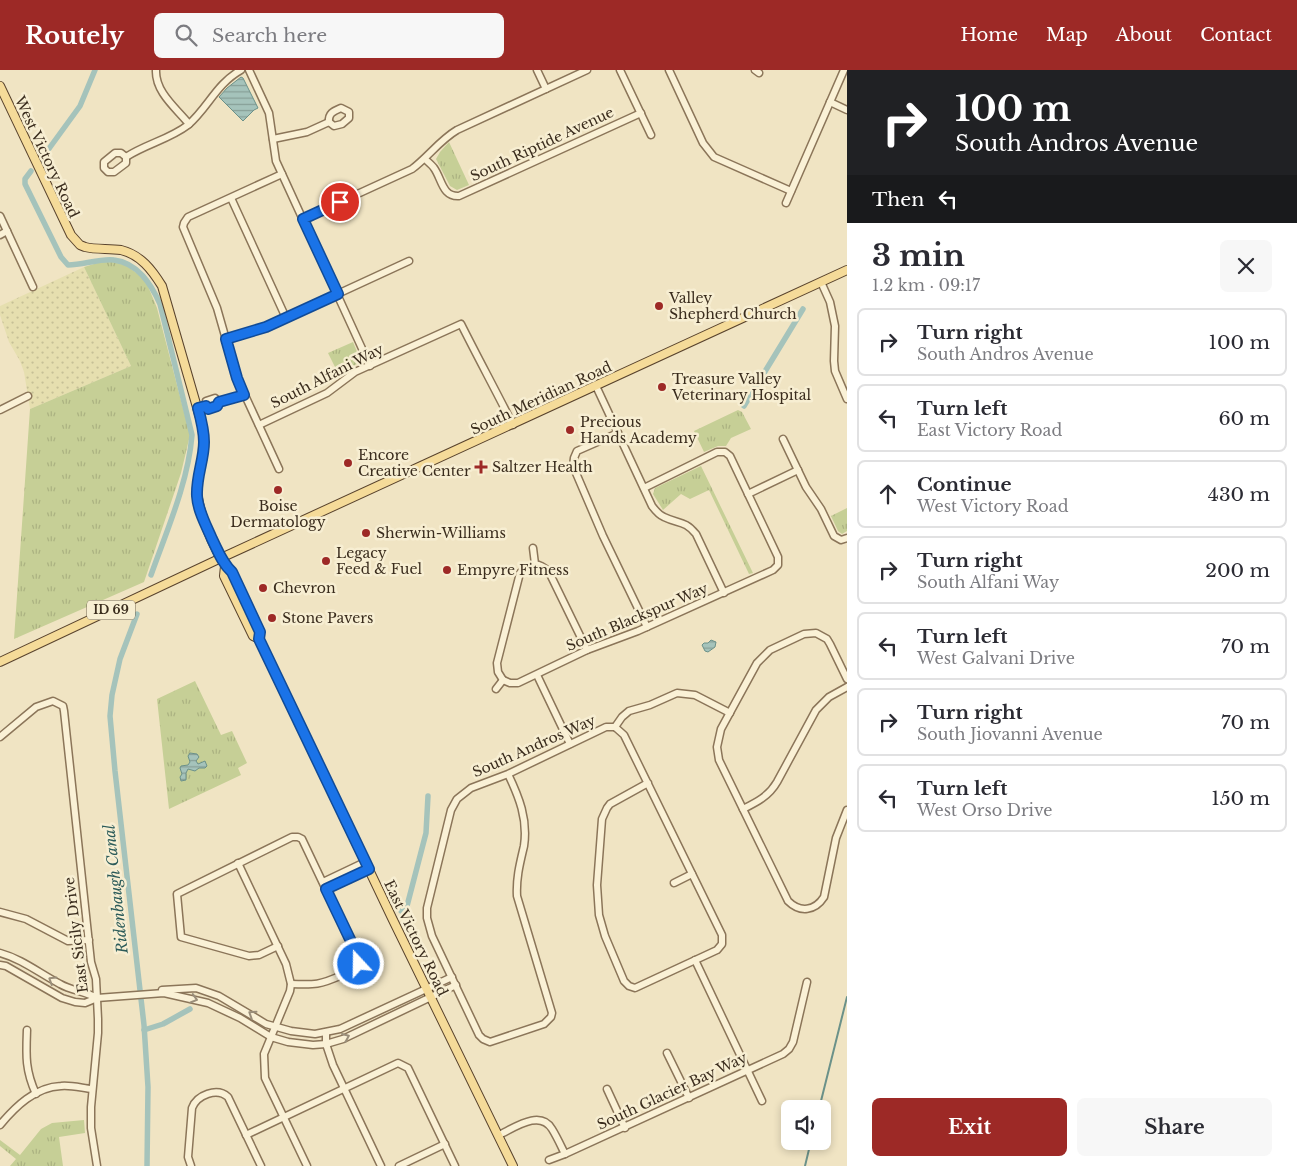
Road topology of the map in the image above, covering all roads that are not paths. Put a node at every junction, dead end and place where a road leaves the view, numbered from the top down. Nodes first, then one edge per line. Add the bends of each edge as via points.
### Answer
1 (156, 70) edge
2 (241, 70) edge
3 (249, 70) edge
4 (537, 70) edge
5 (587, 70) edge
6 (620, 70) edge
7 (670, 70) edge
8 (844, 70) edge
9 (0, 86) edge
10 (546, 89) junction
11 (830, 102) junction
12 (847, 110) edge
13 (641, 113) junction
14 (329, 122) dead end
15 (189, 124) junction
16 (651, 135) dead end
17 (272, 139) junction
18 (126, 157) dead end
19 (425, 159) junction
20 (282, 174) junction
21 (791, 191) junction
22 (231, 198) junction
23 (786, 203) dead end
24 (0, 216) edge
25 (303, 219) junction
26 (7, 231) junction
27 (0, 235) edge
28 (409, 262) dead end
29 (847, 270) edge
30 (821, 282) junction
31 (33, 287) dead end
32 (338, 294) junction
33 (286, 318) junction
34 (226, 339) junction
35 (370, 366) junction
36 (596, 386) junction
37 (244, 395) junction
38 (28, 396) dead end
39 (847, 399) edge
40 (202, 407) junction
41 (0, 410) edge
42 (259, 425) junction
43 (513, 425) junction
44 (618, 433) junction
45 (783, 439) dead end
46 (278, 469) dead end
47 (798, 470) junction
48 (644, 488) junction
49 (748, 494) junction
50 (847, 538) edge
51 (533, 548) dead end
52 (223, 562) junction
53 (535, 564) junction
54 (724, 592) junction
55 (647, 627) junction
56 (587, 650) junction
57 (0, 653) edge
58 (2, 662) edge
59 (537, 675) junction
60 (847, 679) edge
61 (503, 680) junction
62 (847, 687) edge
63 (496, 689) dead end
64 (730, 713) junction
65 (615, 727) junction
66 (0, 737) edge
67 (570, 744) junction
68 (508, 774) junction
69 (648, 783) junction
70 (743, 809) junction
71 (847, 810) edge
72 (238, 863) junction
73 (367, 866) junction
74 (692, 874) junction
75 (323, 882) junction
76 (674, 883) dead end
77 (326, 889) junction
78 (0, 912) edge
79 (89, 940) junction
80 (278, 946) junction
81 (0, 952) edge
82 (695, 960) junction
83 (0, 964) edge
84 (452, 977) junction
85 (807, 982) dead end
86 (291, 984) junction
87 (456, 985) junction
88 (429, 993) junction
89 (146, 994) junction
90 (96, 998) junction
91 (275, 1027) junction
92 (27, 1030) dead end
93 (326, 1033) junction
94 (271, 1037) junction
95 (326, 1044) junction
96 (667, 1053) dead end
97 (748, 1070) junction
98 (344, 1088) junction
99 (92, 1089) junction
100 (607, 1089) dead end
101 (36, 1094) junction
102 (689, 1098) junction
103 (762, 1101) dead end
104 (283, 1117) junction
105 (0, 1125) edge
106 (625, 1128) junction
107 (246, 1135) junction
108 (499, 1135) junction
109 (445, 1144) junction
110 (565, 1154) junction
111 (549, 1160) dead end
112 (97, 1166) edge
113 (191, 1166) edge
114 (261, 1166) edge
115 (307, 1166) edge
116 (381, 1166) edge
117 (399, 1166) edge
118 (455, 1166) edge
119 (514, 1166) edge

1 - 15 street via 162,92
2 - 15 street via 223,82
3 - 17 street via 269,113
4 - 10 street
5 - 10 street
6 - 13 street
7 - 21 street via 703,143 714,158
8 - 11 street
9 - 40 main road, West Victory Road via 71,235 85,247 121,250 134,255 149,267 162,286
10 - 19 street via 450,134
11 - 12 street
11 - 21 street
13 - 16 street
13 - 19 street, South Riptide Avenue via 459,196 446,192 435,168
14 - 17 street via 307,132
15 - 18 street
17 - 20 street
19 - 25 street via 412,169
20 - 22 street
20 - 25 street
21 - 23 street
22 - 33 street
22 - 34 street via 188,217 184,223 184,231 210,288
24 - 26 street
25 - 32 street
26 - 27 street
26 - 31 street
28 - 32 street
29 - 30 main road, South Meridian Road / ID 69
30 - 36 main road, South Meridian Road / ID 69
30 - 39 street via 830,302 835,326 835,371
32 - 33 street
32 - 35 street
33 - 34 street
34 - 37 street
35 - 42 street, South Alfani Way via 355,372 327,393
35 - 43 street, South Alfani Way via 461,324
36 - 43 main road, South Meridian Road / ID 69
36 - 44 street
37 - 40 street via 219,402 208,409
37 - 42 street
38 - 41 street
40 - 52 main road, West Victory Road via 204,443 197,484 198,502
42 - 46 street
43 - 52 main road, South Meridian Road / ID 69
44 - 48 street
44 - 55 street via 577,451 573,462 603,536
45 - 47 street
47 - 49 street
47 - 50 street via 834,536
48 - 49 street via 718,452 725,452
48 - 54 street via 652,506 663,517 691,527
49 - 54 street, South Blackspur Way via 778,557 778,565
51 - 53 street
52 - 58 main road, South Meridian Road / ID 69
52 - 73 main road, East Victory Road via 224,576 253,636 259,639
53 - 56 street via 549,572
53 - 61 street via 520,574 498,663 498,672
54 - 55 street, South Blackspur Way
55 - 56 street, South Blackspur Way
56 - 59 street, South Blackspur Way
57 - 58 street
59 - 61 street, South Blackspur Way via 518,683
59 - 67 street
60 - 64 street via 827,639 816,633 804,634 760,658
61 - 63 street
62 - 70 street via 829,696 816,710 770,792
64 - 65 street, South Andros Way via 684,692 629,711
64 - 70 street via 718,735 717,752
65 - 67 street, South Andros Way via 606,727
65 - 69 street via 624,735
66 - 79 street, East Sicily Drive via 36,707 48,702 58,702 62,706
67 - 68 street, South Andros Way
68 - 84 street, South Andros Way via 471,788 457,799 451,810 427,908 429,927
68 - 87 street via 521,804 525,826 517,896 551,1017 544,1024 495,1042 486,1041 479,1035
69 - 74 street
69 - 82 street via 616,800 602,819 597,885 605,936 624,981 632,987
70 - 71 street via 788,901 798,908 810,909 821,903 824,897 836,838
72 - 75 street via 298,837 304,842
72 - 80 street
72 - 80 street via 177,894 181,937 249,956
73 - 75 street
73 - 77 street
73 - 88 main road, East Victory Road
74 - 76 street
74 - 82 street via 722,935 722,944 717,950
75 - 77 street
77 - 86 street via 359,964 324,983
78 - 79 street via 26,919 68,941
79 - 90 street, East Sicily Drive
80 - 86 street
90 -> 81 street via 60,985
82 - 97 street
83 - 90 street via 62,998 85,1003
84 - 87 street
84 - 88 street
85 - 97 street, South Glacier Bay Way via 789,1049
86 - 91 street
87 - 88 street
88 - 93 street
95 -> 88 street via 343,1039
88 - 108 main road, East Victory Road
89 - 90 street
91 -> 89 street via 219,996 196,988
89 -> 94 street via 164,993 208,1003
90 - 99 street, East Sicily Drive via 98,1033
91 - 93 street via 302,1033
91 - 94 street
92 - 101 street via 25,1056
93 - 95 street
94 - 95 street via 301,1044
94 - 104 street via 264,1054 264,1078
95 - 98 street
96 - 102 street
97 - 102 street, South Glacier Bay Way
97 - 103 street
98 - 104 street
98 - 109 street via 394,1064 402,1064 408,1068
98 - 116 street
99 - 101 street via 60,1086
99 - 112 street, East Sicily Drive via 91,1123
100 - 106 street
101 - 105 street via 15,1108
102 - 106 street, South Glacier Bay Way
104 - 107 street
104 - 115 street
106 - 110 street, South Glacier Bay Way
107 - 113 street via 228,1097 220,1092 212,1093 194,1102 188,1157
107 - 114 street
108 - 110 street via 531,1120 543,1120 552,1127
108 - 119 main road, East Victory Road
109 - 117 street
109 - 118 street
110 - 111 street, South Glacier Bay Way

